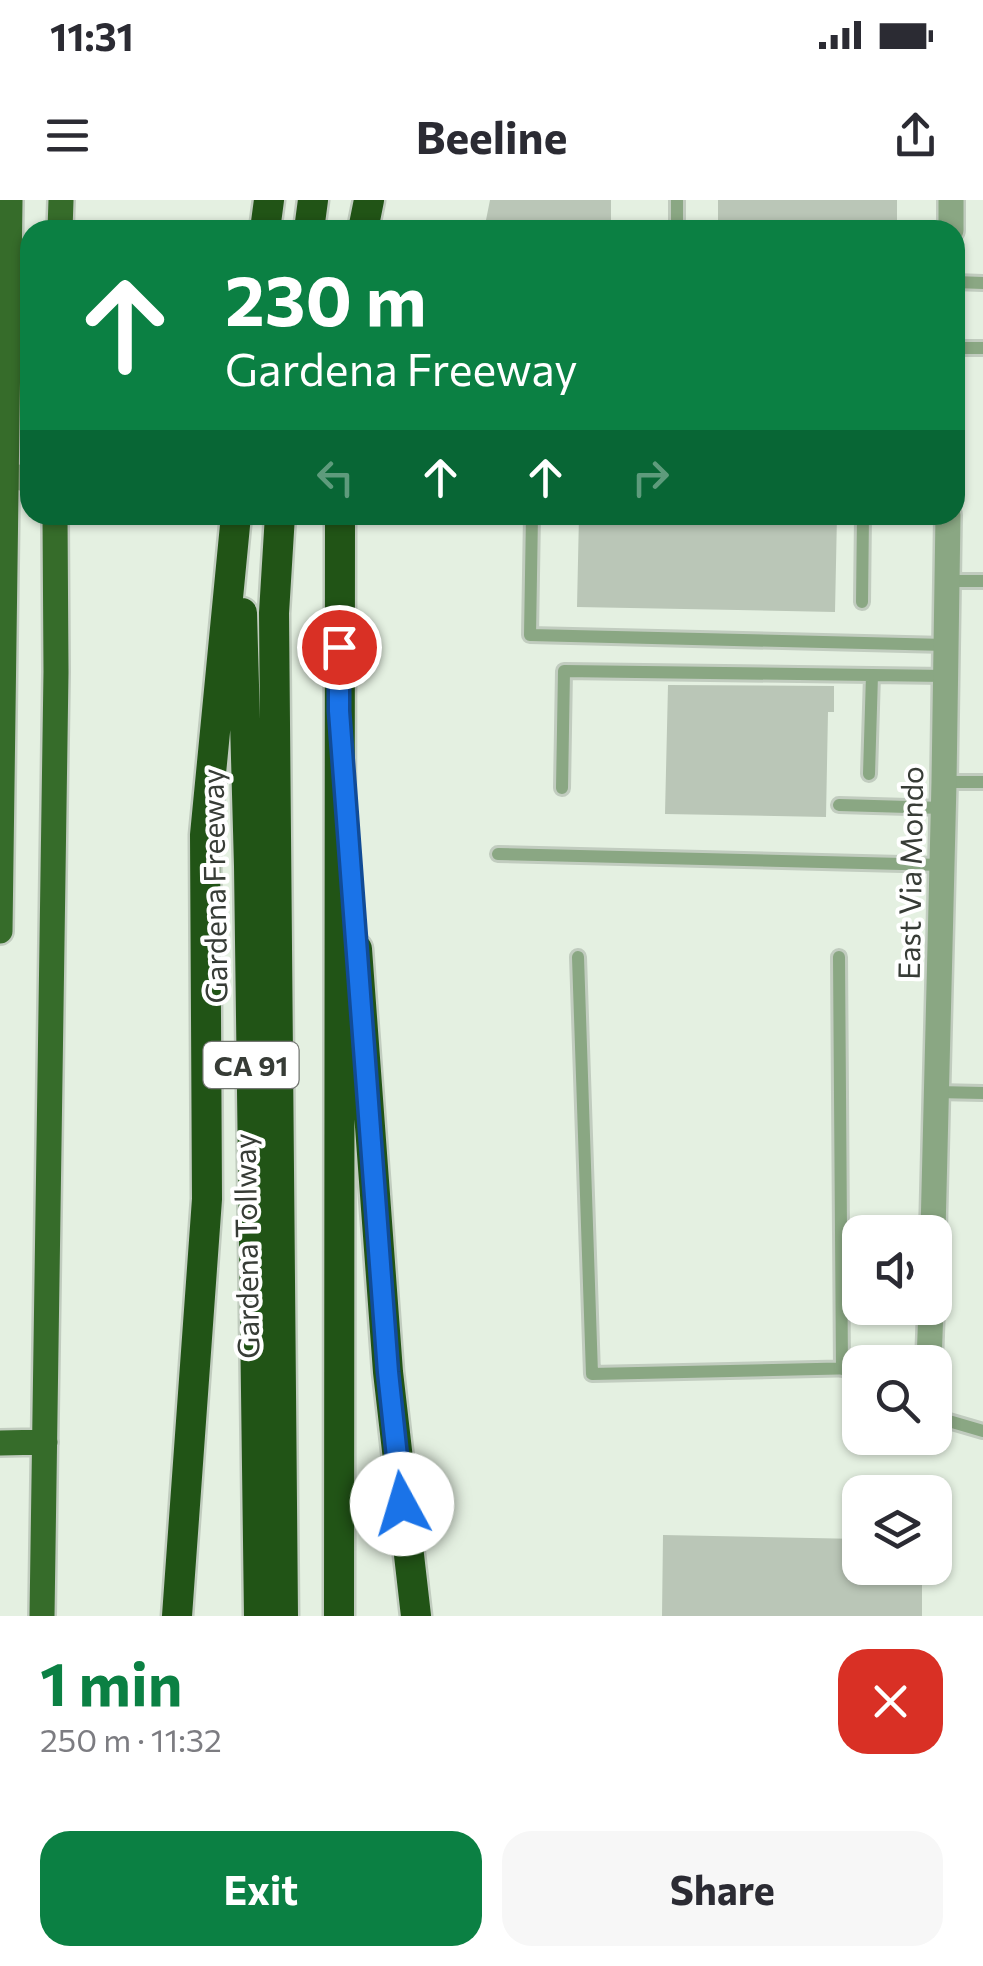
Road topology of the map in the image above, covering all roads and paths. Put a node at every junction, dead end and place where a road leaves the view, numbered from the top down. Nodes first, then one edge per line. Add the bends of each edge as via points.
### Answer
1 (10, 200) edge
2 (13, 291) edge
3 (12, 476) edge
4 (12, 499) edge
5 (55, 525) edge
6 (237, 525) edge
7 (238, 525) edge
8 (279, 525) edge
9 (340, 525) edge
10 (532, 525) edge
11 (863, 525) edge
12 (948, 525) edge
13 (2, 565) edge
14 (947, 581) junction
15 (983, 581) edge
16 (862, 602) dead end
17 (946, 645) junction
18 (872, 676) junction
19 (946, 676) junction
20 (339, 711) junction
21 (869, 774) dead end
22 (983, 782) edge
23 (562, 788) dead end
24 (944, 794) junction
25 (839, 805) dead end
26 (498, 854) dead end
27 (0, 858) edge
28 (942, 865) junction
29 (0, 931) edge
30 (840, 957) dead end
31 (578, 958) dead end
32 (936, 1092) junction
33 (983, 1093) edge
34 (932, 1215) edge
35 (842, 1368) joint
36 (340, 1391) junction
37 (952, 1423) edge
38 (983, 1431) edge
39 (44, 1442) junction
40 (0, 1443) edge
41 (42, 1616) edge
42 (178, 1616) edge
43 (260, 1616) edge
44 (283, 1616) edge
45 (338, 1616) edge
46 (353, 1616) edge
47 (416, 1616) edge

1 - 2 main road
2 - 3 main road
3 - 4 main road
4 - 13 main road
5 - 39 main road
6 - 42 highway via 204,835 207,1199
7 - 43 highway, Gardena Freeway / CA 91
8 - 44 highway, Gardena Tollway via 274,632
9 - 20 highway, CA 91
10 - 17 lane via 530,634
11 - 16 lane
12 - 14 street, East Via Mondo
13 - 27 main road
14 - 15 lane
14 - 17 street, East Via Mondo
17 - 19 street, East Via Mondo
18 - 19 lane
18 - 21 lane
18 - 23 lane via 564,671
19 - 24 street, East Via Mondo
20 - 36 highway, CA 91
20 - 47 highway via 388,1372
22 - 24 lane
24 - 25 lane
24 - 28 street, East Via Mondo
26 - 28 lane
27 - 29 main road
28 - 32 street, East Via Mondo
30 - 35 lane
31 - 35 lane via 592,1374
32 - 33 lane
32 - 34 street, East Via Mondo
36 - 45 highway, CA 91
36 - 46 highway
37 - 38 lane
39 - 40 main road
39 - 41 main road

